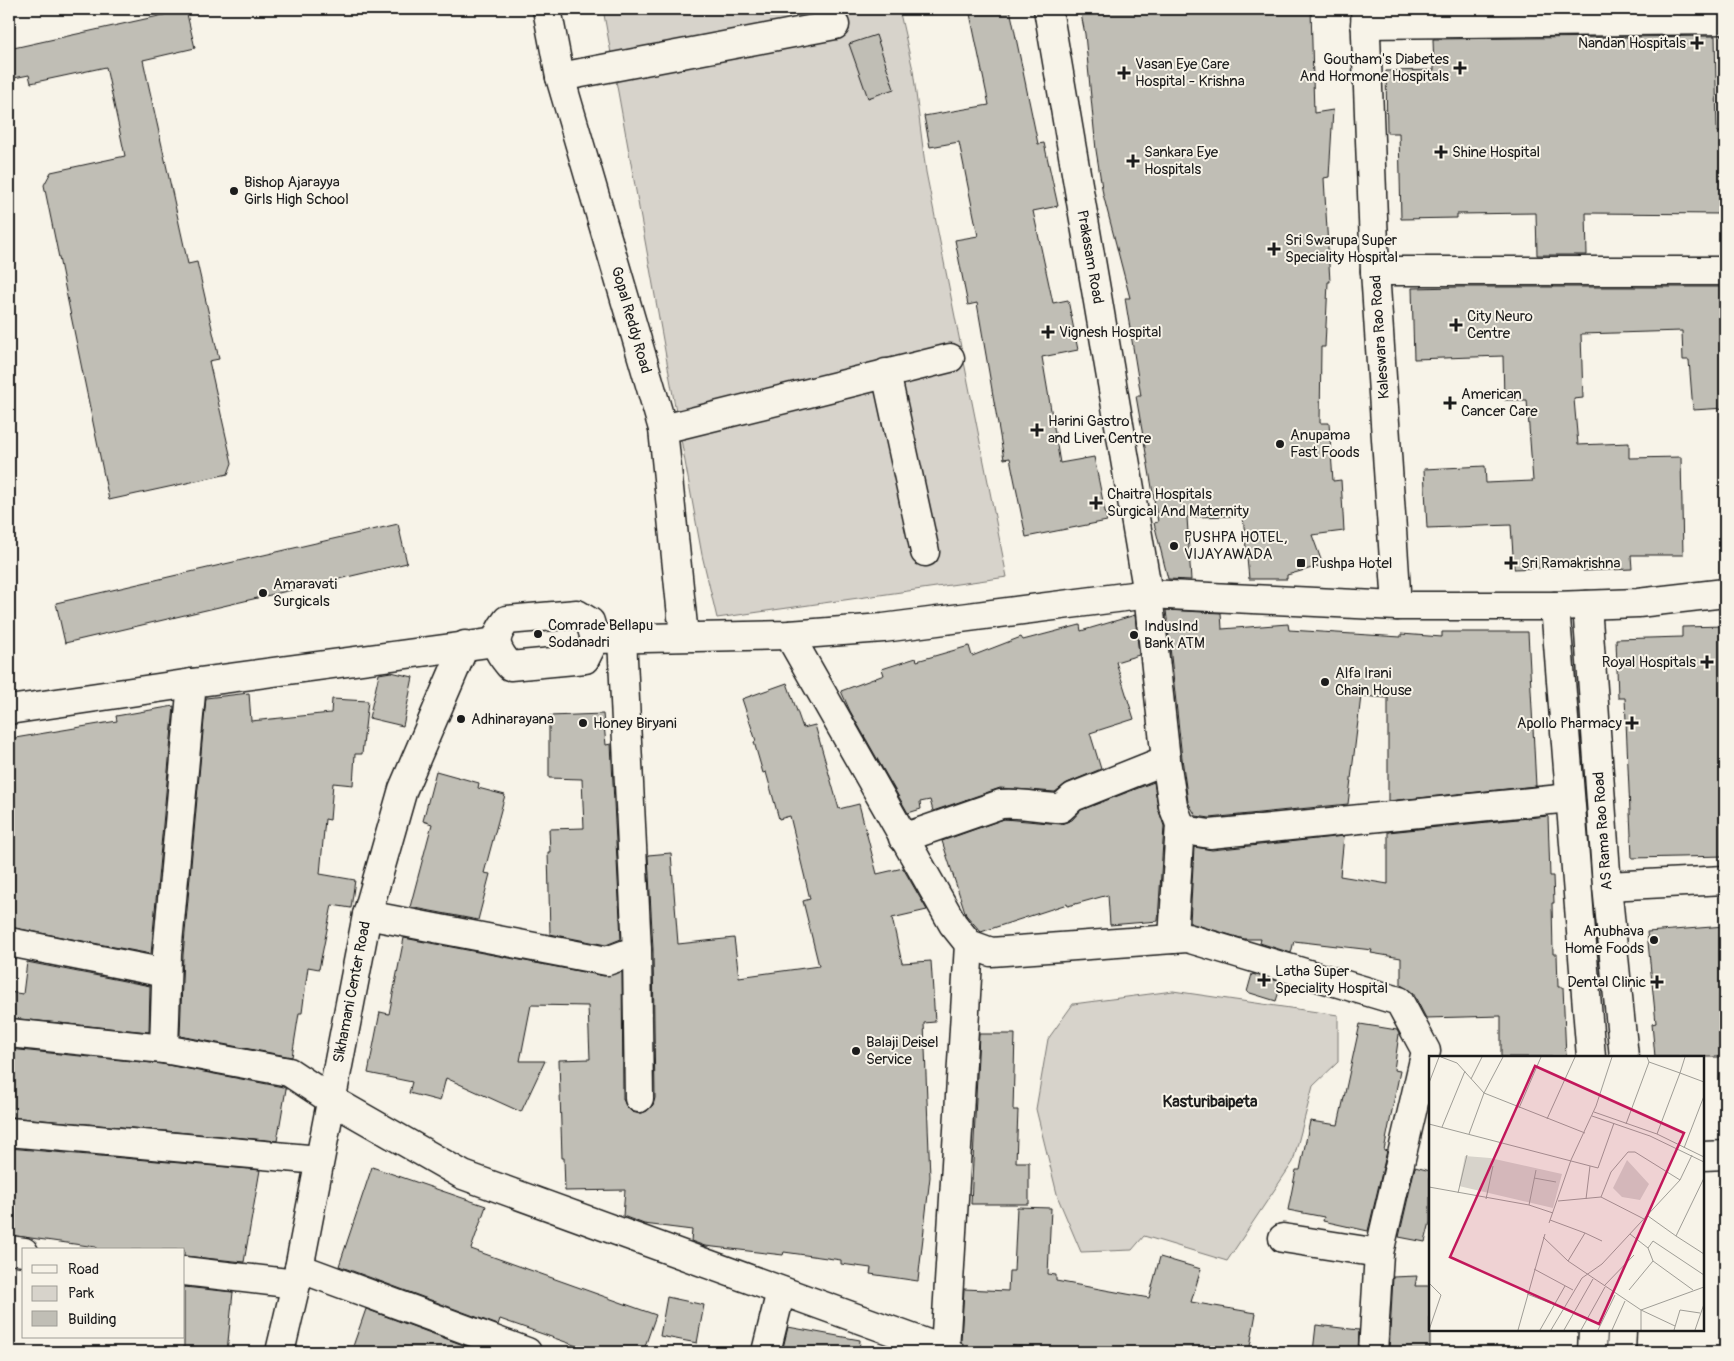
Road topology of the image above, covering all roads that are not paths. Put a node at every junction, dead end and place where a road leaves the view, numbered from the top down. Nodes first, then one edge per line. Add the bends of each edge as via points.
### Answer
1 (548, 9) edge
2 (1048, 9) edge
3 (1365, 16) edge
4 (1725, 20) edge
5 (835, 26) dead end
6 (560, 77) junction
7 (1375, 271) junction
8 (1725, 271) edge
9 (950, 358) dead end
10 (886, 373) junction
11 (663, 429) junction
12 (925, 552) dead end
13 (1725, 592) edge
14 (1148, 594) junction
15 (1587, 604) junction
16 (1397, 606) junction
17 (1555, 606) junction
18 (788, 635) junction
19 (684, 636) junction
20 (622, 638) junction
21 (595, 639) junction
22 (496, 642) junction
23 (465, 645) junction
24 (192, 682) junction
25 (9, 710) edge
26 (1166, 760) junction
27 (1570, 798) junction
28 (1180, 824) junction
29 (903, 838) junction
30 (1725, 880) edge
31 (1607, 886) junction
32 (367, 915) junction
33 (1173, 939) junction
34 (9, 942) edge
35 (969, 944) junction
36 (637, 950) junction
37 (166, 973) junction
38 (9, 1033) edge
39 (164, 1049) junction
40 (1591, 1056) edge
41 (1624, 1056) edge
42 (639, 1098) dead end
43 (330, 1099) junction
44 (9, 1132) edge
45 (1725, 1154) edge
46 (1704, 1156) edge
47 (319, 1160) junction
48 (1283, 1238) dead end
49 (9, 1250) edge
50 (22, 1252) edge
51 (1379, 1253) junction
52 (185, 1271) edge
53 (298, 1276) junction
54 (782, 1291) junction
55 (1593, 1331) edge
56 (1622, 1331) edge
57 (948, 1351) edge
58 (280, 1352) edge
59 (526, 1352) edge
60 (766, 1352) edge
61 (1372, 1352) edge
62 (1592, 1352) edge
63 (1621, 1352) edge

1 - 6 street, Gopal Reddy Road
2 - 14 street, Prakasam Road
3 - 4 street
3 - 7 street, Kaleswara Rao Road
5 - 6 street
6 - 11 street, Gopal Reddy Road
7 - 8 street
7 - 16 street, Kaleswara Rao Road
9 - 10 street
10 - 11 street
10 - 12 street
11 - 19 street, Gopal Reddy Road
13 - 15 street
14 - 16 street
14 - 18 street via 883,628
14 - 26 street, Prakasam Road
15 - 17 street
15 - 31 street, AS Rama Rao Road
16 - 17 street
17 - 27 street, AS Rama Rao Road
18 - 19 street
18 - 29 street
19 - 20 street
20 - 21 street
20 - 36 street
21 - 22 street via 584,659 510,666 500,654
21 - 22 street via 590,622 577,614 507,620 497,632
22 - 23 street
23 - 24 street
23 - 32 street, Sikhamani Center Road via 403,789
24 - 25 street
24 - 37 street
26 - 28 street, Prakasam Road via 1173,806
26 - 29 street via 1073,797 1061,808 1014,802 1002,804
27 - 28 street via 1210,834 1190,831
27 - 40 street, AS Rama Rao Road
28 - 33 street
29 - 35 street via 952,924
30 - 31 street
31 - 41 street, AS Rama Rao Road
32 - 36 street via 607,961
32 - 43 street, Sikhamani Center Road
33 - 35 street via 991,952
33 - 51 street via 1187,938 1399,1001 1426,1051
34 - 37 street
35 - 57 street
36 - 42 street
37 - 39 street
38 - 39 street
39 - 43 street via 289,1072
43 - 47 street, Sikhamani Center Road
43 - 54 street via 463,1175
44 - 47 street
45 - 46 street
47 - 53 street, Sikhamani Center Road
48 - 51 street
49 - 50 street
51 - 61 street
52 - 53 street
53 - 58 street, Sikhamani Center Road
53 - 59 street
54 - 57 street
54 - 60 street
55 - 62 street
56 - 63 street

